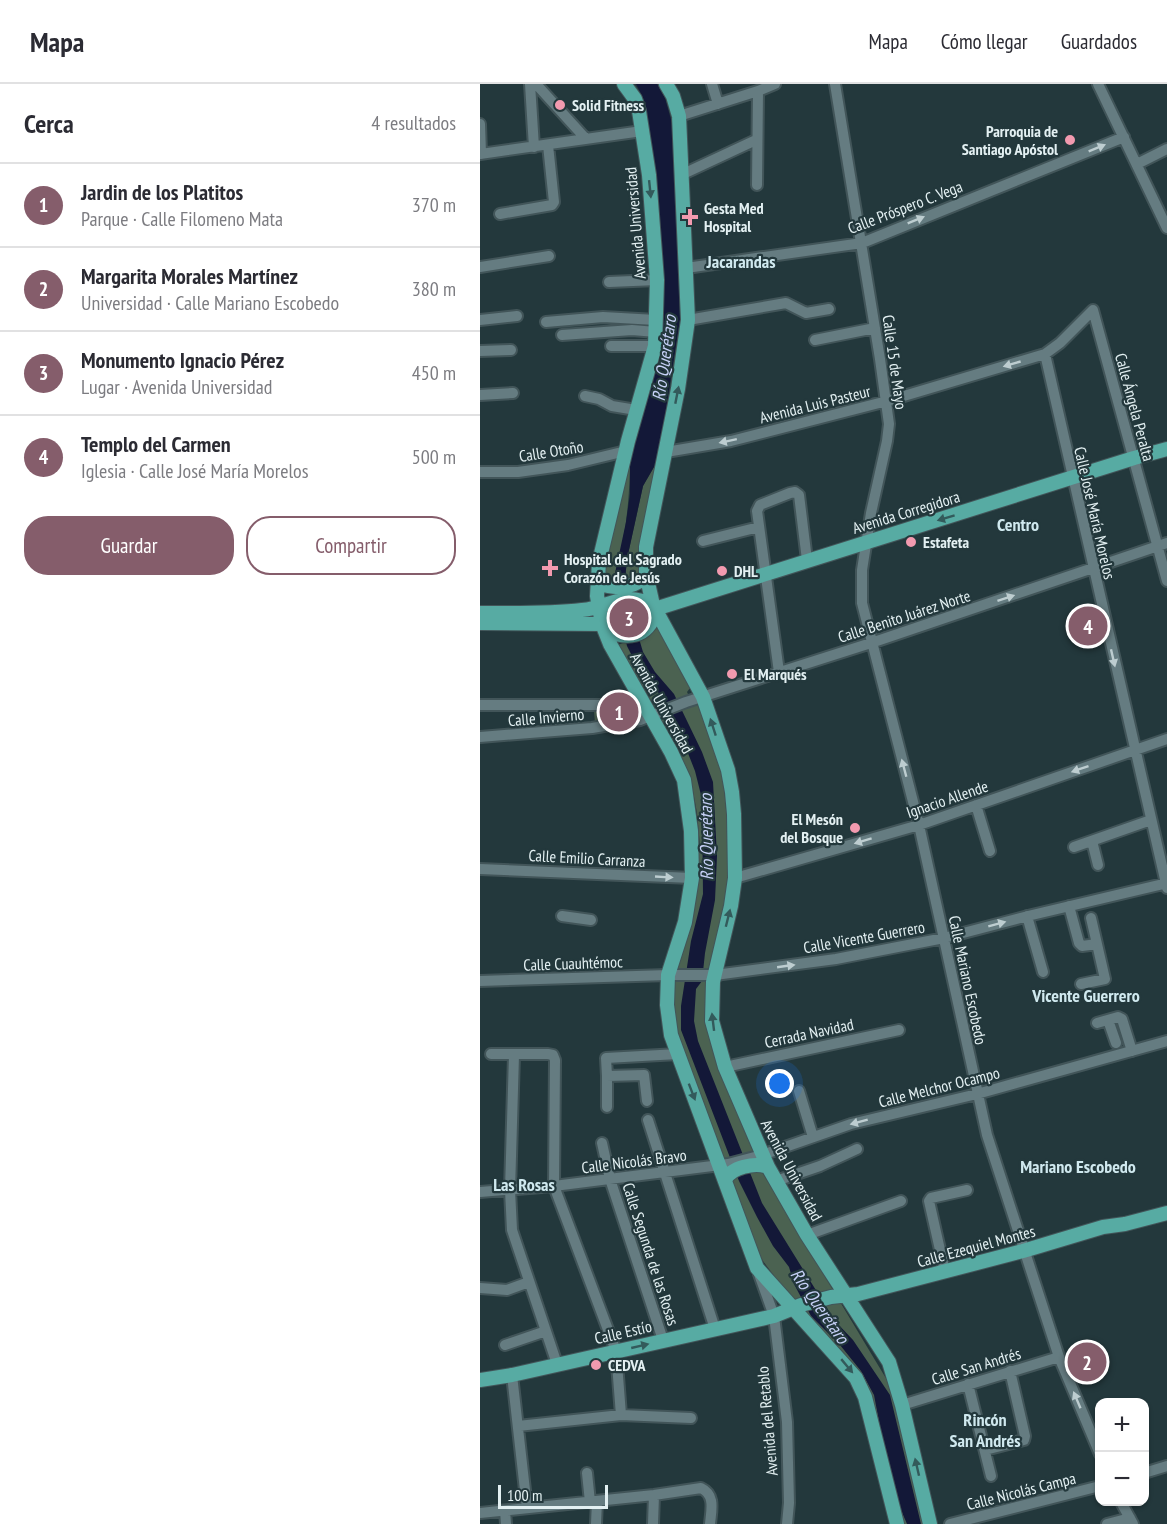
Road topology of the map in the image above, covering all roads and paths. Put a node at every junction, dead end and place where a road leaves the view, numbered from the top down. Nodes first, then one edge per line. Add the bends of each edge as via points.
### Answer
1 (530, 84) edge
2 (536, 84) edge
3 (624, 84) edge
4 (666, 84) edge
5 (712, 84) edge
6 (775, 84) edge
7 (835, 84) edge
8 (1098, 84) edge
9 (758, 91) junction
10 (718, 104) junction
11 (679, 116) junction
12 (480, 124) edge
13 (642, 131) junction
14 (1124, 137) junction
15 (586, 139) junction
16 (756, 140) junction
17 (548, 145) junction
18 (534, 147) junction
19 (1167, 148) edge
20 (481, 154) edge
21 (1137, 164) junction
22 (683, 174) junction
23 (757, 185) dead end
24 (500, 213) dead end
25 (1167, 228) edge
26 (862, 243) junction
27 (549, 256) dead end
28 (480, 267) edge
29 (687, 268) junction
30 (657, 280) junction
31 (609, 282) dead end
32 (829, 309) dead end
33 (1093, 310) joint
34 (517, 316) dead end
35 (480, 320) edge
36 (688, 320) junction
37 (546, 322) dead end
38 (656, 326) junction
39 (875, 328) junction
40 (562, 335) dead end
41 (815, 340) dead end
42 (611, 346) dead end
43 (655, 346) junction
44 (512, 350) dead end
45 (480, 351) edge
46 (1044, 354) junction
47 (513, 393) dead end
48 (480, 395) edge
49 (585, 396) dead end
50 (887, 401) junction
51 (636, 410) junction
52 (1167, 449) edge
53 (626, 451) junction
54 (666, 452) junction
55 (1134, 458) junction
56 (480, 472) edge
57 (1072, 478) junction
58 (759, 527) junction
59 (703, 541) dead end
60 (866, 542) junction
61 (1162, 545) edge
62 (807, 560) junction
63 (1093, 569) junction
64 (766, 574) junction
65 (641, 581) junction
66 (1167, 581) edge
67 (600, 585) junction
68 (602, 606) junction
69 (651, 606) junction
70 (480, 613) edge
71 (480, 623) edge
72 (603, 626) junction
73 (871, 643) junction
74 (779, 672) junction
75 (639, 696) junction
76 (703, 697) junction
77 (480, 705) edge
78 (656, 714) junction
79 (480, 737) edge
80 (1167, 739) edge
81 (1135, 749) junction
82 (976, 805) junction
83 (1151, 820) junction
84 (919, 825) junction
85 (1092, 841) junction
86 (1074, 847) dead end
87 (990, 851) dead end
88 (1098, 865) dead end
89 (480, 868) edge
90 (692, 878) junction
91 (735, 878) junction
92 (1167, 885) edge
93 (1069, 906) junction
94 (562, 916) dead end
95 (1027, 916) junction
96 (1091, 918) dead end
97 (591, 920) dead end
98 (944, 938) junction
99 (1097, 944) junction
100 (1043, 972) dead end
101 (671, 975) junction
102 (709, 975) junction
103 (480, 981) edge
104 (1081, 984) dead end
105 (899, 1030) dead end
106 (1167, 1041) edge
107 (1116, 1043) dead end
108 (1132, 1051) junction
109 (491, 1054) dead end
110 (678, 1054) junction
111 (514, 1055) junction
112 (643, 1056) junction
113 (725, 1067) junction
114 (644, 1075) junction
115 (607, 1076) junction
116 (799, 1091) dead end
117 (977, 1094) junction
118 (647, 1101) dead end
119 (607, 1107) dead end
120 (648, 1120) dead end
121 (813, 1137) junction
122 (602, 1143) dead end
123 (857, 1149) dead end
124 (759, 1161) junction
125 (726, 1170) junction
126 (665, 1173) junction
127 (610, 1179) junction
128 (776, 1181) junction
129 (554, 1185) junction
130 (510, 1190) junction
131 (967, 1190) dead end
132 (480, 1192) edge
133 (901, 1201) dead end
134 (1167, 1213) edge
135 (807, 1235) junction
136 (1023, 1251) junction
137 (757, 1268) junction
138 (945, 1272) junction
139 (529, 1282) junction
140 (480, 1288) edge
141 (847, 1296) junction
142 (797, 1307) junction
143 (774, 1316) junction
144 (715, 1329) junction
145 (546, 1331) junction
146 (663, 1340) junction
147 (505, 1345) dead end
148 (616, 1351) junction
149 (1059, 1358) junction
150 (557, 1364) junction
151 (1010, 1371) junction
152 (512, 1375) junction
153 (480, 1380) edge
154 (968, 1384) junction
155 (902, 1405) junction
156 (621, 1415) junction
157 (691, 1418) dead end
158 (519, 1426) junction
159 (986, 1450) junction
160 (1099, 1452) edge
161 (1167, 1466) edge
162 (1149, 1471) edge
163 (587, 1473) dead end
164 (992, 1476) dead end
165 (1095, 1487) edge
166 (654, 1495) junction
167 (593, 1501) junction
168 (1123, 1506) edge
169 (526, 1508) junction
170 (505, 1511) junction
171 (480, 1514) edge
172 (1131, 1521) edge
173 (506, 1524) edge
174 (596, 1524) edge
175 (653, 1524) edge
176 (710, 1524) edge
177 (787, 1524) edge
178 (897, 1524) edge
179 (930, 1524) edge
180 (950, 1524) edge
181 (1107, 1524) edge

1 - 18 street
2 - 15 street
3 - 13 main road, Avenida Universidad via 635,99
4 - 11 main road, Avenida Universidad
5 - 10 street
6 - 9 street
7 - 26 street, Calle 15 de Mayo
8 - 14 street
9 - 10 street
9 - 16 street
10 - 11 street
11 - 22 main road, Avenida Universidad
12 - 20 street
13 - 15 street
13 -> 30 main road, Avenida Universidad
14 - 21 street
26 -> 14 street, Calle Próspero C. Vega
15 - 17 street
16 - 22 street
16 - 23 street
17 - 18 street
17 - 24 street via 552,206
18 - 20 street
19 - 21 street
21 - 25 street
22 - 29 main road, Avenida Universidad
26 - 29 street, Calle Próspero C. Vega
26 - 39 street, Calle 15 de Mayo
27 - 28 street
29 - 36 main road, Avenida Universidad
30 - 31 street
30 - 38 main road, Avenida Universidad
32 - 36 street via 806,313 786,303
33 - 46 street, Avenida Luis Pasteur
33 - 55 street, Calle Ángela Peralta
34 - 35 street
54 -> 36 main road, Avenida Universidad
37 - 38 street via 603,317
38 - 40 street
38 - 43 main road, Avenida Universidad
39 - 41 street
39 - 50 street, Calle 15 de Mayo
42 - 43 street
43 - 51 main road, Avenida Universidad
44 - 45 street
46 -> 50 street, Avenida Luis Pasteur
46 - 57 street, Calle José María Morelos
47 - 48 street
49 - 51 street
50 -> 54 street, Avenida Luis Pasteur via 731,441
50 - 60 street, Calle 15 de Mayo via 887,441
51 - 53 main road, Avenida Universidad
52 - 55 main road, Avenida Corregidora
53 - 56 street, Calle Otoño via 518,472
53 - 67 main road, Avenida Universidad via 599,562
54 - 65 main road, Avenida Universidad
55 - 57 main road, Avenida Corregidora
55 - 61 street, Calle Ángela Peralta
57 -> 60 main road, Avenida Corregidora
57 - 63 street, Calle José María Morelos
58 - 59 street
58 - 62 street via 759,505 795,492 799,495
58 - 64 street
60 - 62 main road, Avenida Corregidora
60 - 73 street, Calle 15 de Mayo via 861,586
61 - 63 street, Calle Benito Juárez Norte
61 - 66 street, Calle Ángela Peralta
62 - 64 main road, Avenida Corregidora
73 -> 63 street, Calle Benito Juárez Norte
63 -> 81 street, Calle José María Morelos
64 - 69 main road, Avenida Corregidora
64 - 74 street
65 - 67 main road via 622,587
65 - 69 main road, Avenida Universidad
67 - 68 main road, Avenida Universidad
68 - 69 main road via 623,599
68 - 70 main road via 580,611
68 - 72 main road
69 - 72 main road via 650,626 639,634 617,635
69 - 76 main road, Avenida Universidad
71 - 72 main road
72 - 75 main road, Avenida Universidad
73 - 74 street, Calle Benito Juárez Norte
84 -> 73 street, Calle Mariano Escobedo
74 - 76 street, Calle Benito Juárez Norte
75 - 77 street via 630,705
75 - 78 main road, Avenida Universidad
76 - 78 street, Calle Benito Juárez Norte
91 -> 76 main road, Avenida Universidad via 732,792
78 - 79 street, Calle Invierno via 601,727
78 - 90 main road, Avenida Universidad via 684,780
80 - 81 street, Ignacio Allende
81 -> 82 street, Ignacio Allende
81 - 83 street, Calle José María Morelos
82 - 84 street, Ignacio Allende
82 - 87 street
83 - 85 street
83 - 92 street, Calle José María Morelos
84 -> 91 street, Ignacio Allende
84 - 98 street, Calle Mariano Escobedo
85 - 86 street
85 - 88 street
89 -> 90 street, Calle Emilio Carranza
90 - 101 main road, Avenida Universidad
102 -> 91 main road, Avenida Universidad via 731,906
92 - 93 street, Calle Vicente Guerrero
93 - 95 street, Calle Vicente Guerrero
93 - 99 street via 1079,943
94 - 97 street
98 -> 95 street, Calle Vicente Guerrero
95 - 100 street
96 - 99 street
102 -> 98 street, Calle Vicente Guerrero via 836,959
98 - 117 street, Calle Mariano Escobedo
99 - 104 street via 1105,979
101 - 102 street, Calle Vicente Guerrero
101 - 103 street, Calle Cuauhtémoc
101 - 110 main road, Avenida Universidad via 667,1005 670,1035
113 -> 102 main road, Avenida Universidad via 712,1021
105 - 113 street, Cerrada Navidad
106 - 108 street, Calle Melchor Ocampo
107 - 108 street via 1102,1022 1118,1017
108 - 117 street, Calle Melchor Ocampo
109 - 111 street
110 - 112 street
110 -> 125 main road, Avenida Universidad
111 - 129 street via 548,1054 555,1060
111 - 130 street
112 - 114 street
112 - 115 street via 606,1058
113 - 124 main road, Avenida Universidad
114 - 115 street
114 - 118 street
115 - 119 street
116 - 121 street
117 -> 121 street, Calle Melchor Ocampo
117 - 136 street, Calle Mariano Escobedo
120 - 126 street
121 - 124 street, Calle Melchor Ocampo
122 - 127 street, Calle Segunda de las Rosas
123 - 128 street
124 - 125 main road
124 - 128 main road, Avenida Universidad
125 - 126 street, Calle Nicolás Bravo
125 - 137 main road, Avenida Universidad
126 - 127 street, Calle Nicolás Bravo
126 - 144 street
127 - 129 street, Calle Nicolás Bravo
127 - 146 street, Calle Segunda de las Rosas
128 - 135 main road, Avenida Universidad
129 - 130 street, Calle Nicolás Bravo
129 - 148 street
130 - 132 street, Calle Nicolás Bravo
130 - 139 street via 512,1230
131 - 138 street via 929,1201
133 - 135 street
134 - 136 main road, Calle Ezequiel Montes
135 - 141 main road, Avenida Universidad
136 - 138 main road, Calle Ezequiel Montes
136 - 149 street, Calle Mariano Escobedo
137 - 142 main road, Avenida Universidad
137 - 143 street, Avenida del Retablo
138 - 141 main road, Calle Ezequiel Montes
139 - 140 street via 507,1290
139 - 145 street
141 - 142 main road, Calle Ezequiel Montes
141 - 155 main road, Avenida Universidad via 889,1362
142 - 143 main road
142 -> 178 main road, Avenida Universidad via 856,1378 865,1397
143 - 144 main road, Calle Estío
143 - 177 street, Avenida del Retablo via 787,1422
144 - 146 main road, Calle Estío
145 - 147 street
145 - 150 street
148 -> 146 main road, Calle Estío
148 - 150 main road, Calle Estío
148 - 156 street
149 - 151 street, Calle San Andrés
160 -> 149 street, Calle Mariano Escobedo
150 - 152 main road, Calle Estío
151 - 154 street, Calle San Andrés
151 - 159 street via 1024,1440
152 - 153 main road, Calle Estío
152 - 158 street
154 - 155 street, Calle San Andrés
154 - 159 street
179 -> 155 main road, Avenida Universidad
156 - 157 street
156 - 158 street
158 - 169 street
159 - 164 street
161 - 162 street
163 - 167 street
165 - 180 street, Calle Nicolás Campa
166 - 167 street
166 - 175 street
166 - 176 street via 702,1488 711,1499
167 - 169 street
167 - 174 street
168 - 172 street
169 - 170 street
170 - 171 street
170 - 173 street
172 - 181 street

